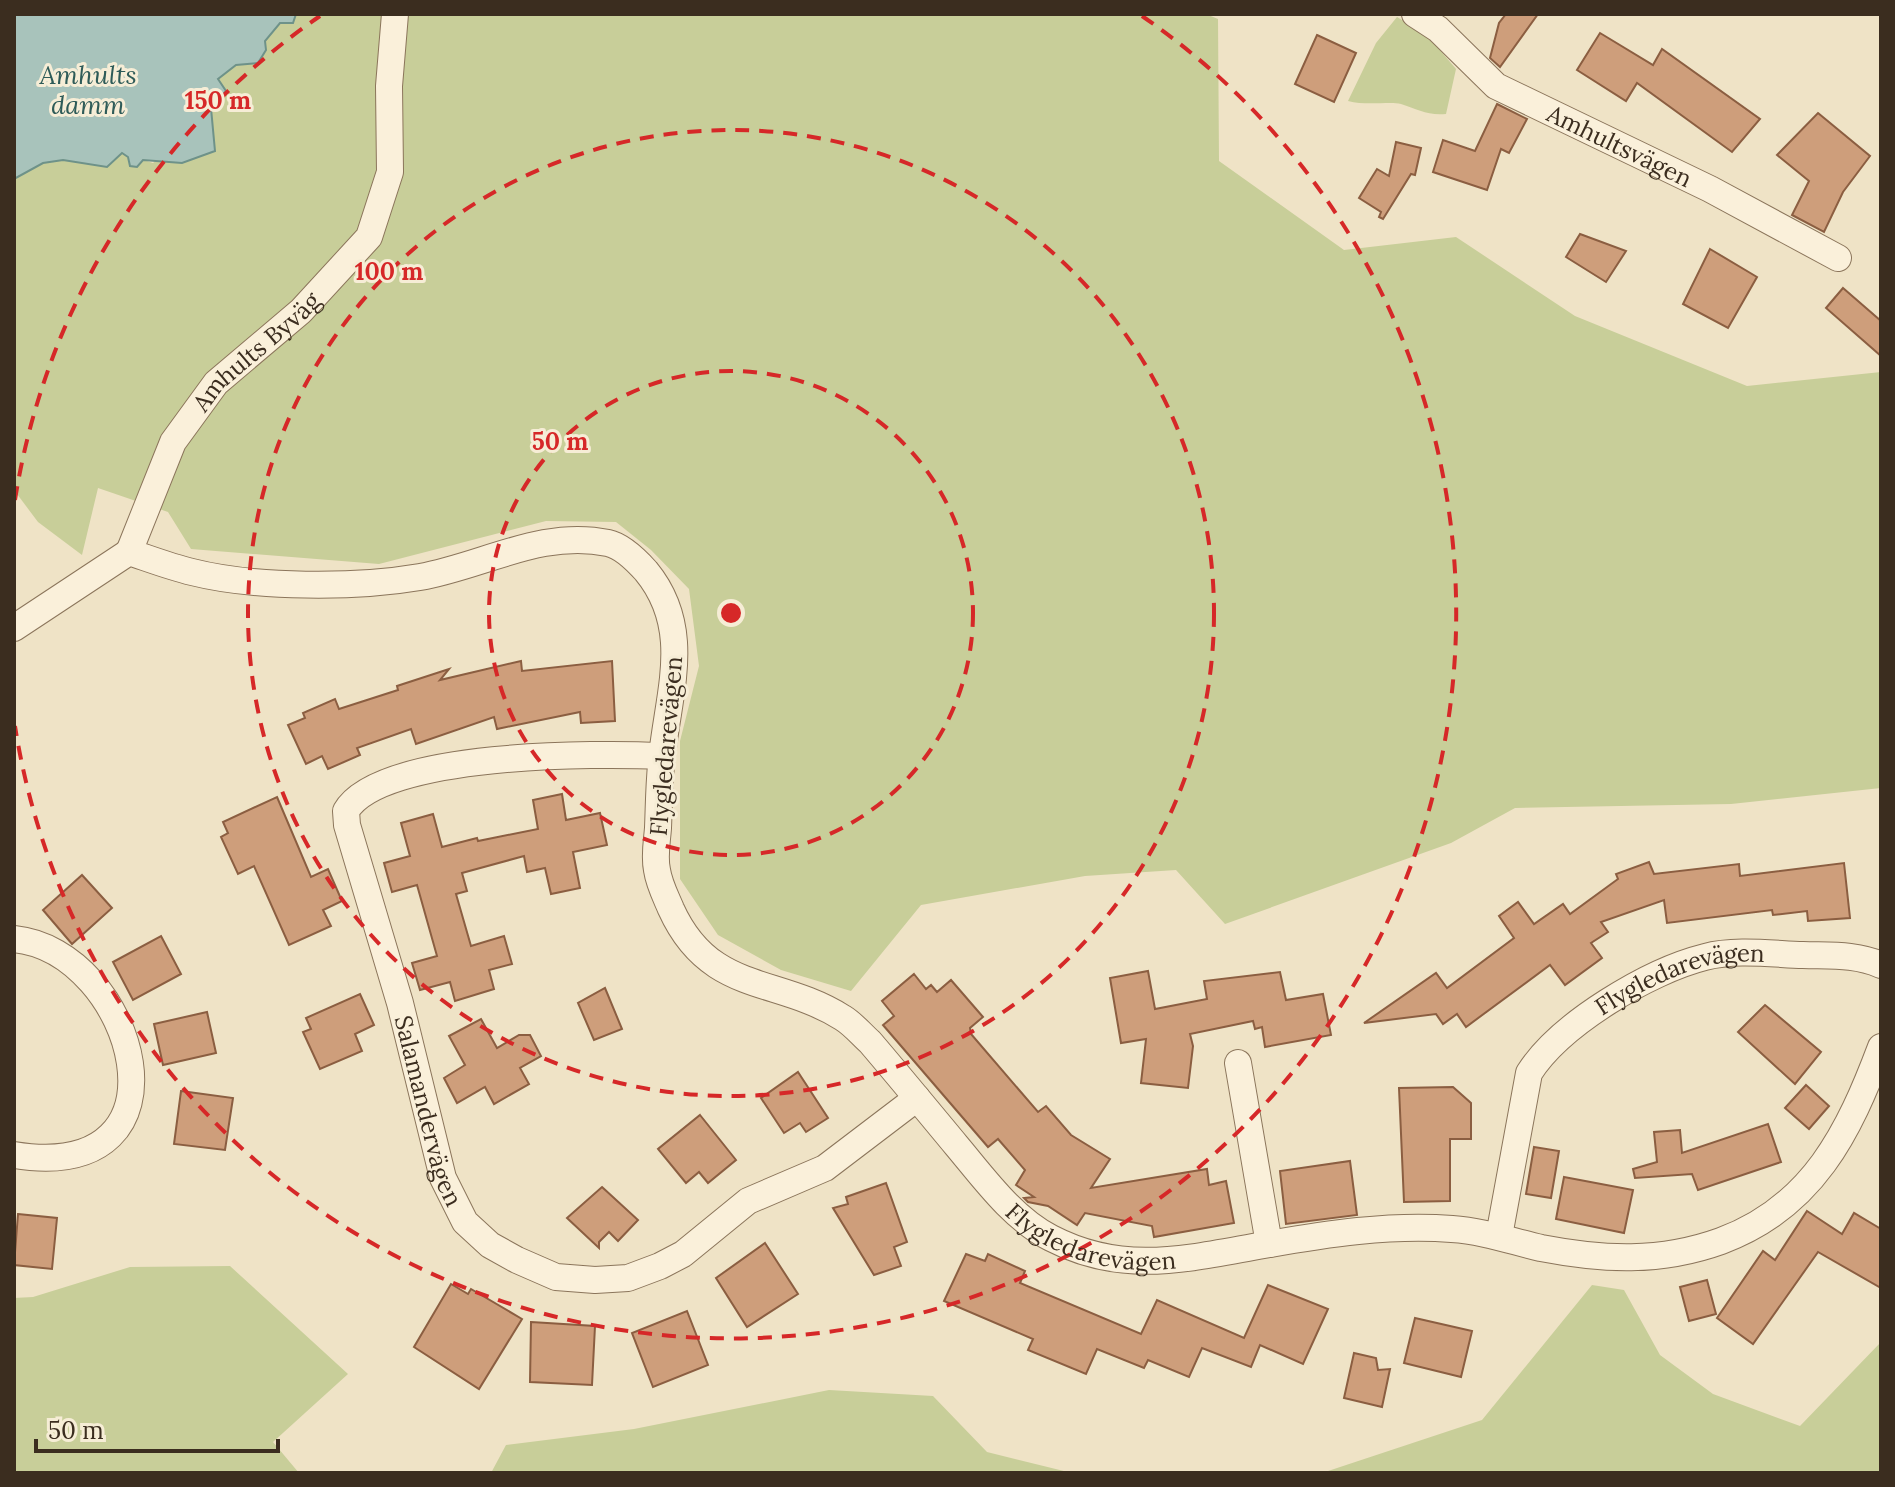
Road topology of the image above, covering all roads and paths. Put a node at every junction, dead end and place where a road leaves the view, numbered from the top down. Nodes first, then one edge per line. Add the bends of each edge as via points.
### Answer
1 (395, 14) edge
2 (1415, 14) edge
3 (1838, 258) dead end
4 (129, 552) junction
5 (14, 628) edge
6 (662, 756) junction
7 (14, 939) edge
8 (1881, 965) edge
9 (1881, 1047) edge
10 (1238, 1063) dead end
11 (917, 1098) junction
12 (14, 1155) edge
13 (1499, 1236) junction
14 (1269, 1244) junction

1 - 4 street, Amhults Byväg via 390,172 369,237 301,311 216,383 173,442
2 - 3 street, Amhultsvägen via 1438,29 1496,86 1710,189
4 - 5 street
4 - 6 street, Flygledarevägen via 193,573 248,581 367,583 420,577 541,543 611,543 652,579 674,623 675,677
6 - 11 street, Flygledarevägen via 657,871 676,921 696,950 723,971 813,1002 845,1019
6 - 11 street, Salamandervägen via 545,754 472,763 405,777 362,793 346,811 443,1178 465,1222 490,1245 556,1277 628,1278 683,1254 748,1201 825,1168
7 - 12 street via 35,941 72,962 103,993 124,1042 132,1080 128,1112 116,1132 95,1150 39,1159
8 - 13 street, Flygledarevägen via 1862,957 1707,956 1649,978 1575,1027 1542,1053 1529,1073
9 - 13 street, Flygledarevägen via 1858,1108 1833,1153 1792,1199 1722,1240 1649,1259 1602,1258
10 - 14 street
11 - 14 street, Flygledarevägen via 1003,1200 1050,1238 1097,1256 1137,1263
13 - 14 street, Flygledarevägen via 1395,1228

